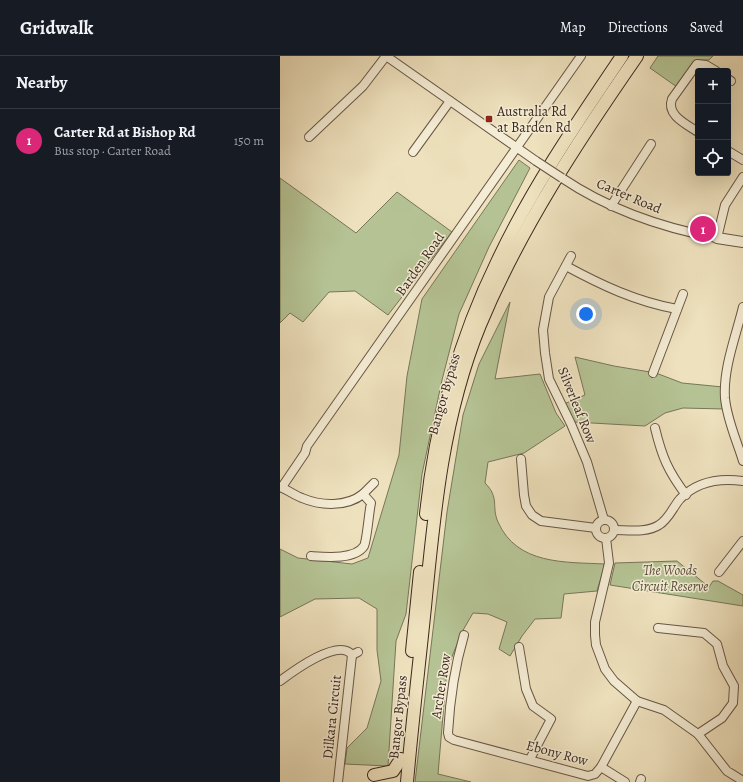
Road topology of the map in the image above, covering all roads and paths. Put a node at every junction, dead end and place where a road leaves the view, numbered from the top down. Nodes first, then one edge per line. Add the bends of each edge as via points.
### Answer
1 (386, 56) edge
2 (581, 56) edge
3 (622, 56) edge
4 (637, 56) edge
5 (711, 68) edge
6 (450, 101) junction
7 (695, 130) edge
8 (309, 137) dead end
9 (651, 144) dead end
10 (516, 147) junction
11 (413, 152) dead end
12 (731, 153) edge
13 (743, 160) edge
14 (743, 177) edge
15 (611, 206) junction
16 (717, 238) junction
17 (743, 242) edge
18 (570, 256) dead end
19 (566, 266) junction
20 (683, 294) dead end
21 (743, 307) edge
22 (677, 309) junction
23 (653, 373) dead end
24 (655, 428) dead end
25 (521, 459) dead end
26 (743, 461) edge
27 (743, 481) edge
28 (374, 483) dead end
29 (743, 485) edge
30 (281, 487) edge
31 (363, 494) junction
32 (686, 495) junction
33 (604, 520) junction
34 (596, 528) junction
35 (614, 530) junction
36 (606, 538) junction
37 (743, 541) edge
38 (311, 556) dead end
39 (719, 572) dead end
40 (658, 628) dead end
41 (464, 635) dead end
42 (519, 647) dead end
43 (280, 681) edge
44 (637, 701) junction
45 (698, 734) junction
46 (454, 740) joint
47 (400, 759) junction
48 (530, 759) junction
49 (601, 767) junction
50 (731, 779) edge
51 (743, 781) edge
52 (338, 782) edge
53 (390, 782) edge
54 (399, 782) edge
55 (407, 782) edge
56 (625, 782) edge

1 - 6 street, Carter Road
1 - 8 street via 363,86
2 - 10 street, Barden Road
3 - 47 main road, Bangor Bypass via 527,204 486,286 456,365 438,434 428,494
4 - 55 main road, Bangor Bypass via 539,206 498,286 469,357 443,453 434,512
5 - 7 street via 697,64 670,105 671,110 682,121
6 - 10 street, Carter Road
6 - 11 street
9 - 15 street
10 - 15 street, Carter Road, bridge via 562,178
10 - 30 street, Barden Road
12 - 13 street
14 - 16 street via 725,205
15 - 16 street, Carter Road via 663,225
16 - 17 street, Carter Road
18 - 19 street, Silverleaf Row
19 - 22 street via 602,286 647,302
19 - 33 street, Silverleaf Row via 549,297 543,330 545,353 549,379 587,462
20 - 22 street
21 - 26 street via 726,376 725,397 728,416
22 - 23 street
24 - 32 street via 661,453 670,474
25 - 34 street via 526,506 532,515 541,521
27 - 29 street
27 - 32 street via 714,480
28 - 31 street
30 - 31 street via 303,499 324,503 344,503
31 - 38 street via 371,502 364,545 357,553
32 - 35 street via 660,525 644,530
33 - 34 street
33 - 35 street via 611,522
34 - 36 street via 598,535
35 - 36 street via 612,535
36 - 44 street via 608,563 595,622 596,645 605,669 614,681
37 - 39 street
40 - 45 street via 704,633 717,644 723,666 734,686 733,703 722,718
41 - 46 street, Archer Row via 454,669 450,698 448,732 449,737
42 - 48 street via 526,689 533,706 551,720
43 - 52 street, Dilkara Circuit via 309,660 321,655 341,650 355,654
44 - 45 street via 664,710
44 - 49 street, Ebony Row
45 - 50 street
46 - 48 street, Ebony Row
47 - 53 main road via 393,772 374,775
47 - 54 main road, Bangor Bypass
48 - 49 street, Ebony Row via 588,776 595,774
49 - 56 street
50 - 51 street

